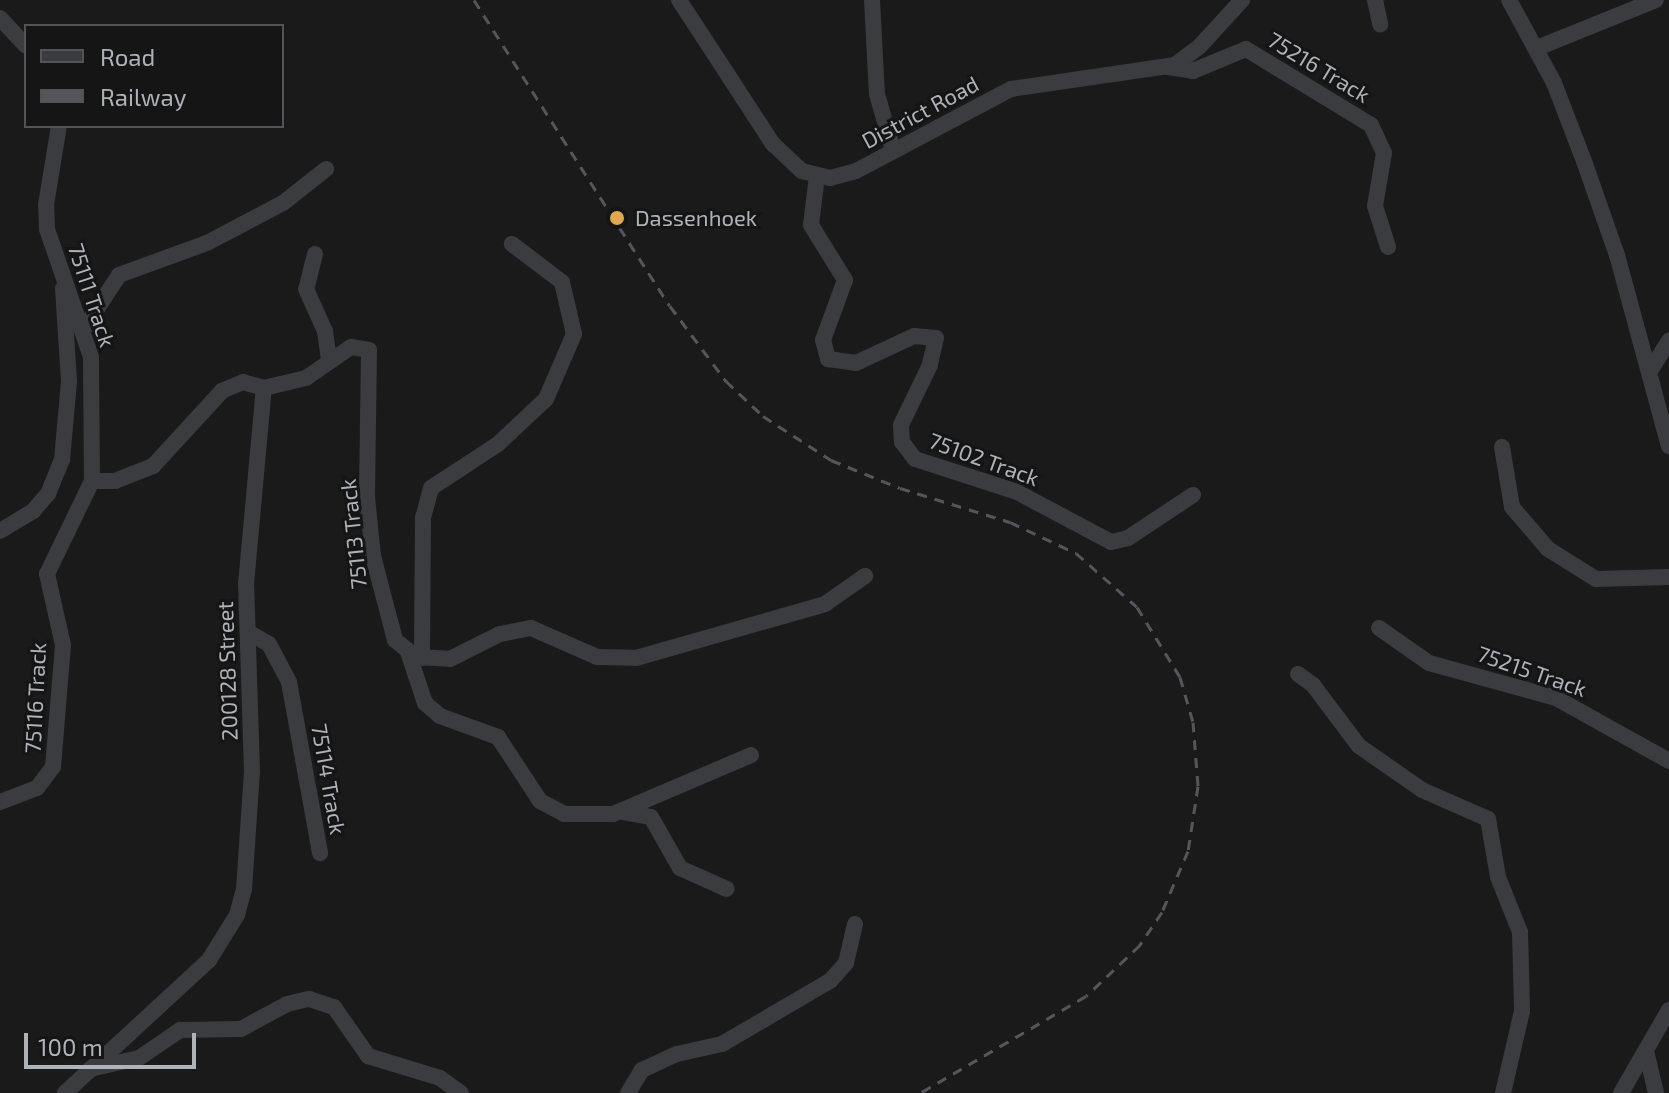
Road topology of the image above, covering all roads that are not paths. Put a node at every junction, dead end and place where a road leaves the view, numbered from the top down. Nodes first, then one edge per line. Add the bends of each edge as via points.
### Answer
1 (679, 0) edge
2 (872, 0) edge
3 (1242, 0) edge
4 (1375, 0) edge
5 (1509, 0) edge
6 (1659, 0) edge
7 (1669, 7) edge
8 (0, 18) edge
9 (1380, 24) dead end
10 (24, 44) edge
11 (1537, 48) junction
12 (1168, 67) junction
13 (59, 128) edge
14 (893, 150) junction
15 (326, 169) dead end
16 (817, 176) junction
17 (512, 244) dead end
18 (1388, 247) dead end
19 (315, 254) dead end
20 (67, 276) junction
21 (83, 330) junction
22 (1669, 341) edge
23 (329, 360) junction
24 (1650, 371) junction
25 (264, 388) junction
26 (1669, 446) edge
27 (1502, 447) dead end
28 (92, 481) junction
29 (1193, 495) dead end
30 (0, 531) edge
31 (865, 576) dead end
32 (1669, 577) edge
33 (1379, 628) dead end
34 (248, 632) junction
35 (415, 655) junction
36 (1298, 674) dead end
37 (751, 755) dead end
38 (1669, 761) edge
39 (0, 802) edge
40 (621, 812) junction
41 (320, 853) dead end
42 (727, 889) dead end
43 (855, 924) dead end
44 (1669, 1010) edge
45 (1646, 1051) junction
46 (90, 1069) junction
47 (65, 1093) edge
48 (461, 1093) edge
49 (628, 1093) edge
50 (1503, 1093) edge
51 (1621, 1093) edge
52 (1656, 1093) edge

1 - 16 street via 773,144 798,168
2 - 14 street via 877,94
3 - 12 street, District Road via 1199,47
4 - 9 street
5 - 11 street
6 - 7 street
6 - 11 street
8 - 10 street
11 - 24 street via 1584,161
12 - 14 street, District Road via 1011,89
12 - 18 street, 75216 Track via 1193,71 1246,49 1371,125 1384,153 1375,206
13 - 20 street, 75111 Track via 47,229
14 - 16 street, District Road via 843,176
15 - 21 street via 283,203 207,243 123,272 106,289
16 - 29 street, 75102 Track via 811,225 845,280 823,340 828,359 856,363 914,336 932,334 937,343 901,425 909,453 924,465 1017,492 1111,542 1128,538
17 - 35 street via 562,282 574,334 546,399 498,444 431,488 423,518
19 - 23 street via 306,289 325,331
20 - 21 street, 75111 Track
20 - 30 street via 69,381 62,460 48,494 33,511
21 - 28 street, 75111 Track via 94,386
22 - 24 street
23 - 25 street via 306,378
23 - 35 street, 75113 Track via 351,347 366,347 371,356 367,470 373,556 395,640
24 - 26 street
25 - 28 street via 243,382 222,391 153,466 115,481
25 - 34 street, 200128 Street via 247,568
27 - 32 street via 1512,507 1548,549 1596,579
28 - 39 street, 75116 Track via 47,574 63,645 53,767 37,788
31 - 35 street via 816,607 757,619 673,651 636,658 597,657 531,628 500,634 450,659
33 - 38 street, 75215 Track via 1429,663 1556,698
34 - 41 street, 75114 Track via 263,639 283,667 305,751
34 - 46 street, 200128 Street via 250,826 237,915 209,960
35 - 40 street via 425,703 440,716 498,737 551,809 591,817
36 - 50 street via 1313,685 1359,746 1422,790 1485,814 1491,826 1498,877 1517,922 1522,1011
37 - 40 street
40 - 42 street via 651,817 680,868
43 - 49 street via 846,963 830,981 722,1044 677,1054 642,1070
44 - 45 street
45 - 51 street
45 - 52 street
46 - 47 street, 200128 Street
46 - 48 street via 139,1058 180,1030 241,1029 287,1004 309,999 334,1007 368,1056 440,1078

